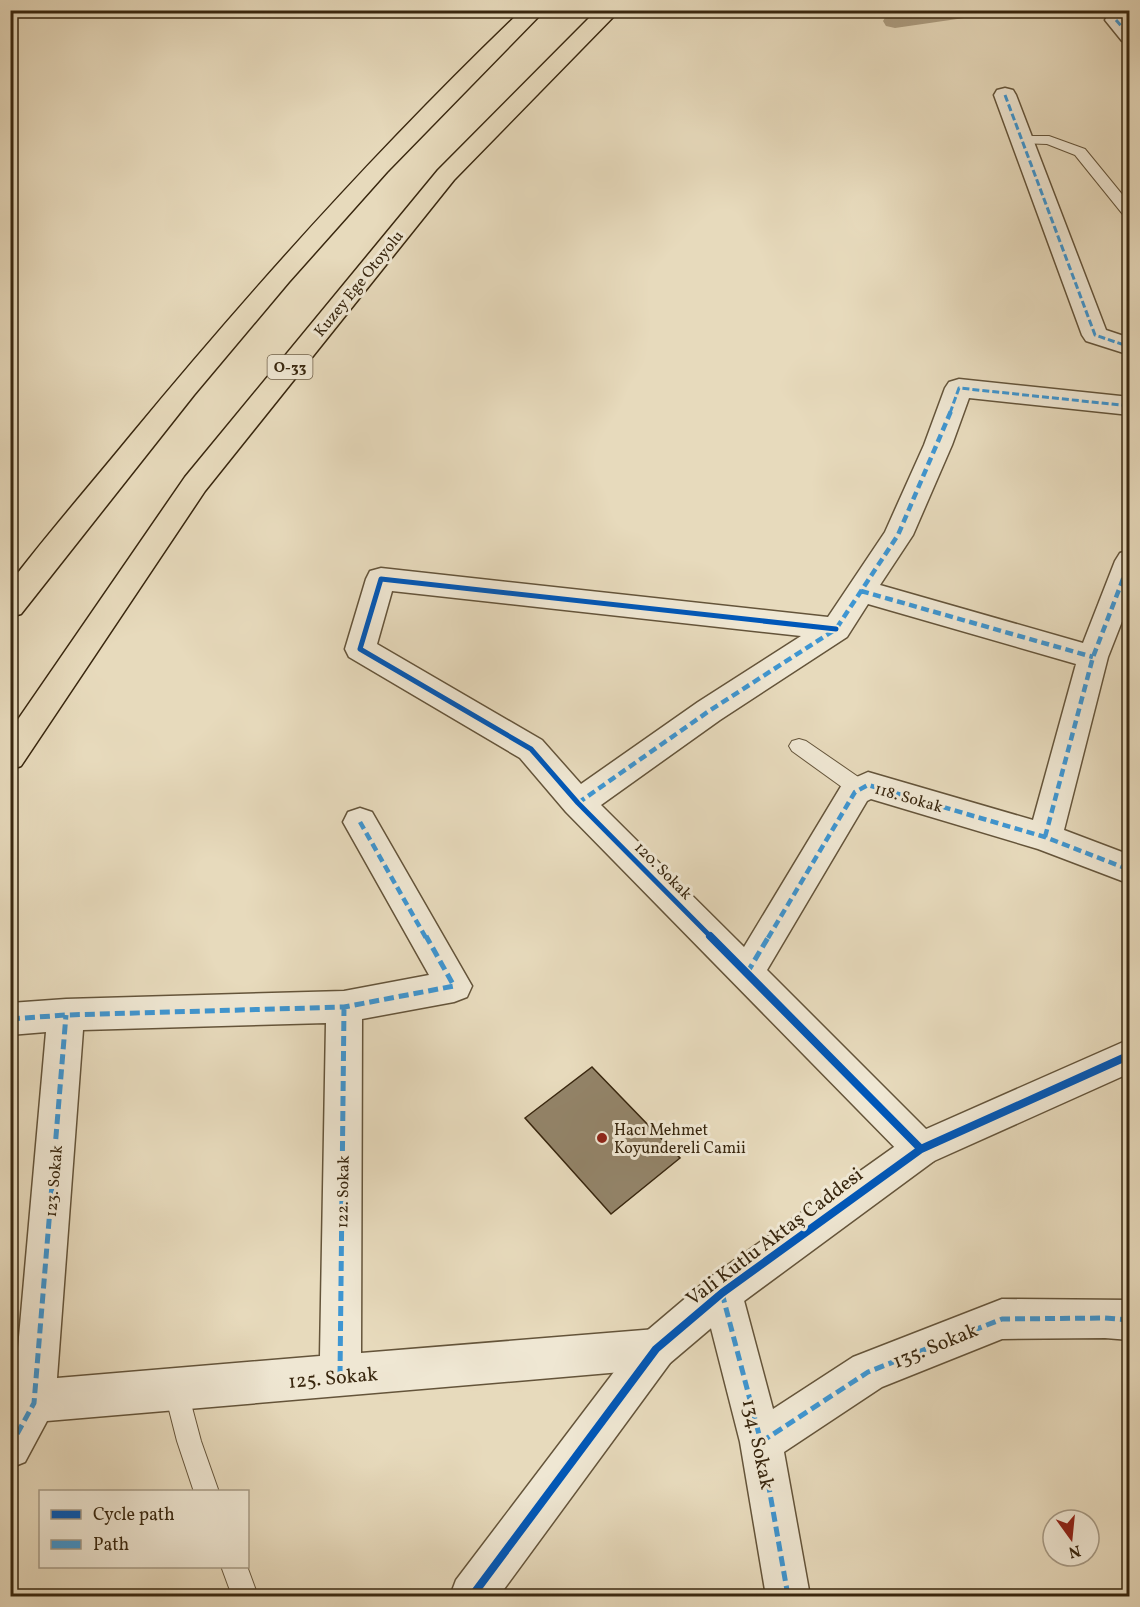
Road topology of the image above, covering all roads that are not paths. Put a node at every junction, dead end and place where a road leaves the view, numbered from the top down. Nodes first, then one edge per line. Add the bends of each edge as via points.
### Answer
1 (536, 10) edge
2 (610, 10) edge
3 (1005, 95) dead end
4 (1022, 140) junction
5 (1130, 214) edge
6 (1130, 347) edge
7 (1130, 406) edge
8 (1130, 561) edge
9 (861, 591) junction
10 (10, 606) edge
11 (836, 629) junction
12 (1093, 657) junction
13 (799, 746) dead end
14 (10, 757) edge
15 (860, 789) junction
16 (578, 803) junction
17 (360, 822) dead end
18 (1045, 837) junction
19 (1130, 870) edge
20 (747, 973) junction
21 (344, 1007) junction
22 (66, 1015) junction
23 (10, 1019) edge
24 (1130, 1055) edge
25 (921, 1149) junction
26 (722, 1293) junction
27 (1130, 1320) edge
28 (656, 1349) junction
29 (340, 1376) junction
30 (176, 1390) junction
31 (22, 1403) edge
32 (761, 1442) junction
33 (10, 1447) edge
34 (207, 1490) edge
35 (235, 1568) edge
36 (245, 1596) edge
37 (472, 1596) edge
38 (788, 1596) edge

1 - 10 highway via 380,165 225,337
2 - 14 highway, Kuzey Ege Otoyolu / O-33 via 446,175 195,484
3 - 4 street
4 - 5 lane via 1049,140 1080,152
4 - 6 street via 1095,335
7 - 9 street via 959,387 938,445 897,535
8 - 12 street
9 - 11 street
9 - 12 street
11 - 16 street via 709,711
11 - 16 street, 120. Sokak via 381,579 360,649 531,749
12 - 18 street
13 - 15 lane
15 - 18 street, 118. Sokak via 868,785
15 - 20 street, 118. Sokak
16 - 20 street, 120. Sokak
17 - 21 street via 454,986
18 - 19 street, 118. Sokak
20 - 25 street, 120. Sokak
21 - 22 street
21 - 29 street, 122. Sokak
22 - 23 street
22 - 31 street, 123. Sokak
24 - 25 street, Vali Kutlu Aktaş Caddesi
25 - 26 street, Vali Kutlu Aktaş Caddesi
26 - 28 street, Vali Kutlu Aktaş Caddesi
26 - 32 street, 134. Sokak
27 - 32 street, 135. Sokak via 1002,1319 868,1372
28 - 29 street, 125. Sokak
28 - 37 street, Vali Kutlu Aktaş Caddesi
29 - 30 street, 125. Sokak
30 - 31 street, 125. Sokak
30 - 34 lane
31 - 33 street
32 - 38 street, 134. Sokak
35 - 36 lane

